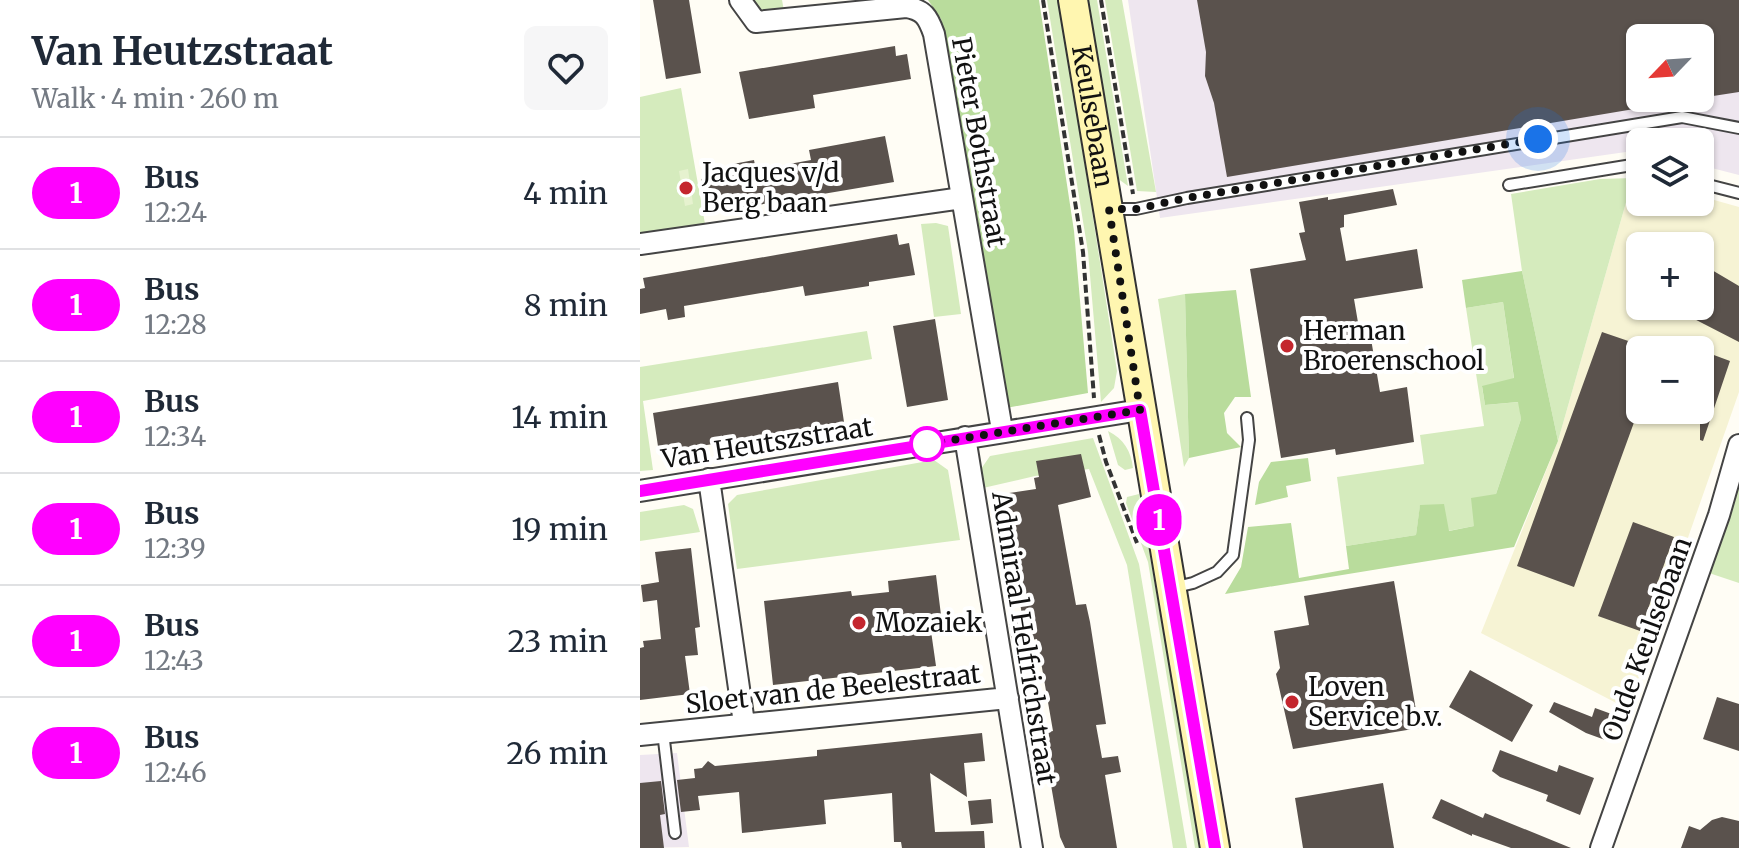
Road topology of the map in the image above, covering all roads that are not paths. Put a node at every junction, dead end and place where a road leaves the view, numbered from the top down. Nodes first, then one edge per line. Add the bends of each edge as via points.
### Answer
1 (740, 0) edge
2 (1073, 0) edge
3 (1739, 128) edge
4 (1626, 166) edge
5 (1509, 185) dead end
6 (1714, 187) edge
7 (1739, 193) edge
8 (962, 198) junction
9 (1109, 209) junction
10 (640, 244) edge
11 (1140, 410) junction
12 (1247, 418) dead end
13 (1002, 430) junction
14 (965, 437) junction
15 (1739, 445) edge
16 (709, 479) junction
17 (640, 491) edge
18 (1171, 588) junction
19 (1008, 698) junction
20 (744, 723) junction
21 (663, 732) junction
22 (640, 735) edge
23 (675, 833) dead end
24 (1032, 848) edge
25 (1215, 848) edge
26 (1601, 848) edge

1 - 8 street, Pieter Bothstraat via 756,22 906,7 921,10 934,34
2 - 9 street, Keulsebaan
3 - 9 lane via 1682,117 1136,209
4 - 5 lane
6 - 7 lane
8 - 10 street
8 - 13 street, Pieter Bothstraat
9 - 11 street, Keulsebaan
11 - 13 street, Van Heutszstraat
11 - 18 street, Keulsebaan
12 - 18 lane via 1249,440 1233,555 1217,572
13 - 14 street, Van Heutszstraat
14 - 16 street, Van Heutszstraat
14 - 19 street, Admiraal Helfrichstraat
15 - 26 street, Oude Keulsebaan
16 - 17 street, Van Heutszstraat
16 - 20 street
18 - 25 street, Keulsebaan
19 - 20 street, Sloet van de Beelestraat
19 - 24 street, Admiraal Helfrichstraat
20 - 21 street, Sloet van de Beelestraat
21 - 22 street, Sloet van de Beelestraat
21 - 23 lane, Sloet van de Beelestraat

